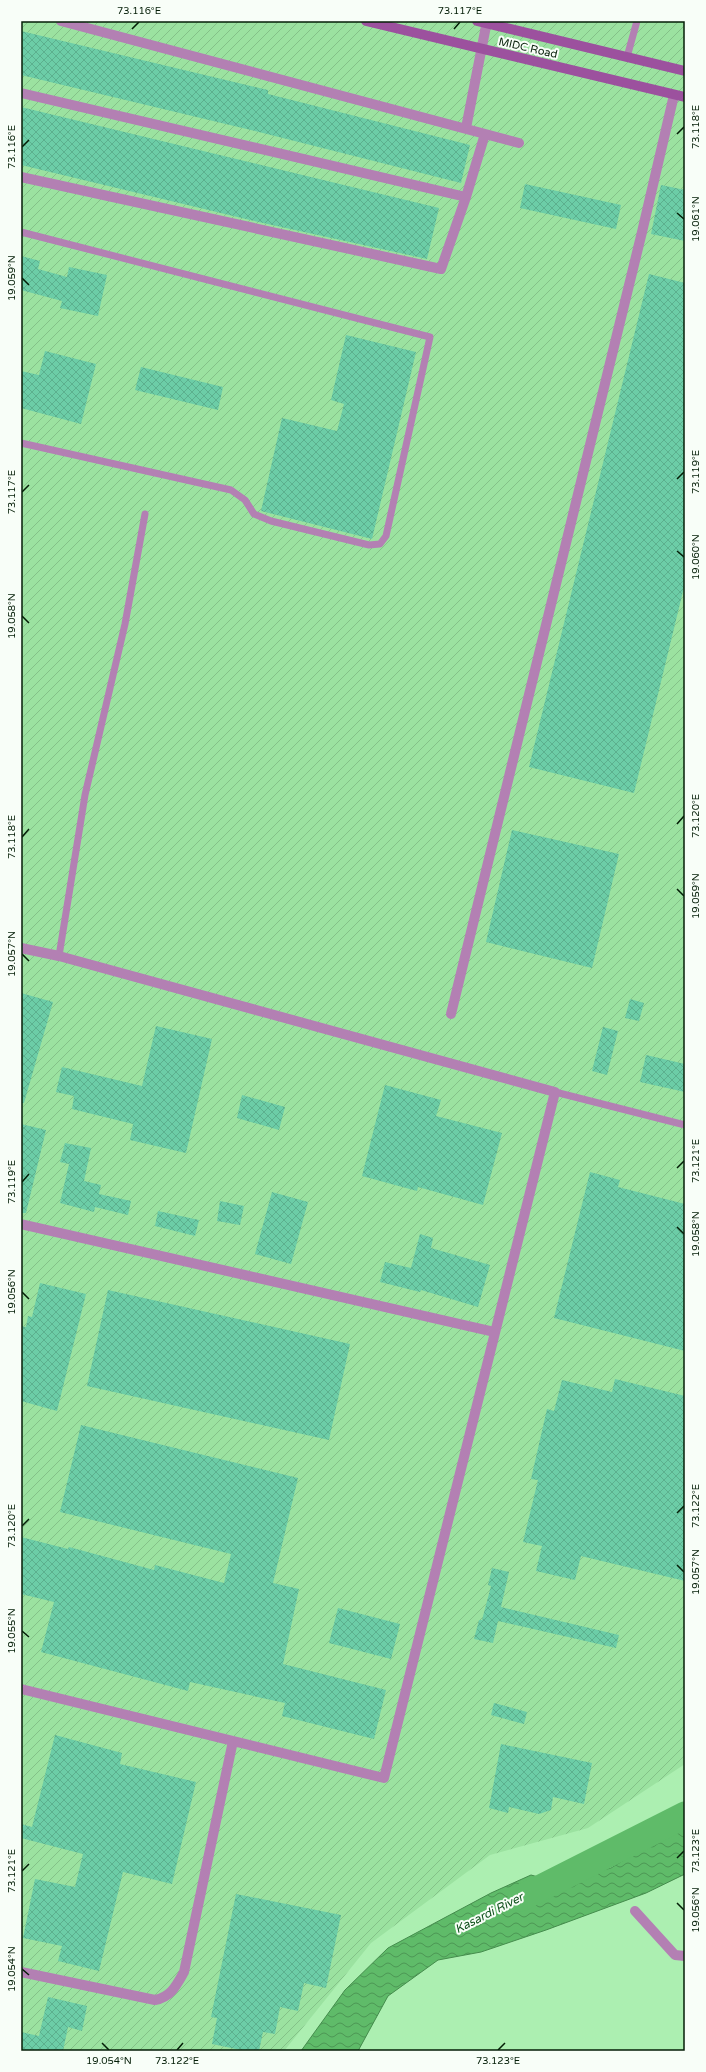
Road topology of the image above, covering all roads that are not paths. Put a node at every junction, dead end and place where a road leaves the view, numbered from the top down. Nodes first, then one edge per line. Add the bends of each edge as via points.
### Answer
1 (61, 21) edge
2 (366, 21) edge
3 (638, 21) edge
4 (484, 22) edge
5 (482, 49) junction
6 (627, 57) junction
7 (685, 71) edge
8 (21, 93) edge
9 (674, 95) junction
10 (685, 97) edge
11 (466, 128) junction
12 (485, 134) junction
13 (519, 143) dead end
14 (21, 177) edge
15 (466, 197) junction
16 (21, 232) edge
17 (21, 442) edge
18 (146, 514) dead end
19 (21, 948) edge
20 (59, 956) junction
21 (451, 1014) dead end
22 (555, 1092) junction
23 (685, 1125) edge
24 (21, 1224) edge
25 (495, 1332) junction
26 (21, 1689) edge
27 (233, 1741) junction
28 (636, 1911) dead end
29 (685, 1956) edge
30 (21, 1972) edge

1 - 11 street
2 - 5 main road, MIDC Road
3 - 6 lane
4 - 5 street
4 - 6 main road, MIDC Road
5 - 9 main road, MIDC Road
5 - 11 street
6 - 7 main road, MIDC Road
8 - 15 street
9 - 10 main road, MIDC Road
9 - 21 street
11 - 12 street
12 - 13 street
12 - 15 street
14 - 15 street via 441,269
16 - 17 lane via 430,337 386,536 380,544 369,545 271,521 254,514 245,500 231,490
18 - 20 lane via 125,624 85,795
19 - 20 street
20 - 22 street
22 - 23 lane
22 - 25 street
24 - 25 street
25 - 27 street via 384,1778
26 - 27 street
27 - 30 street via 184,1972 173,1990 165,1998 155,2000
28 - 29 street via 675,1955

